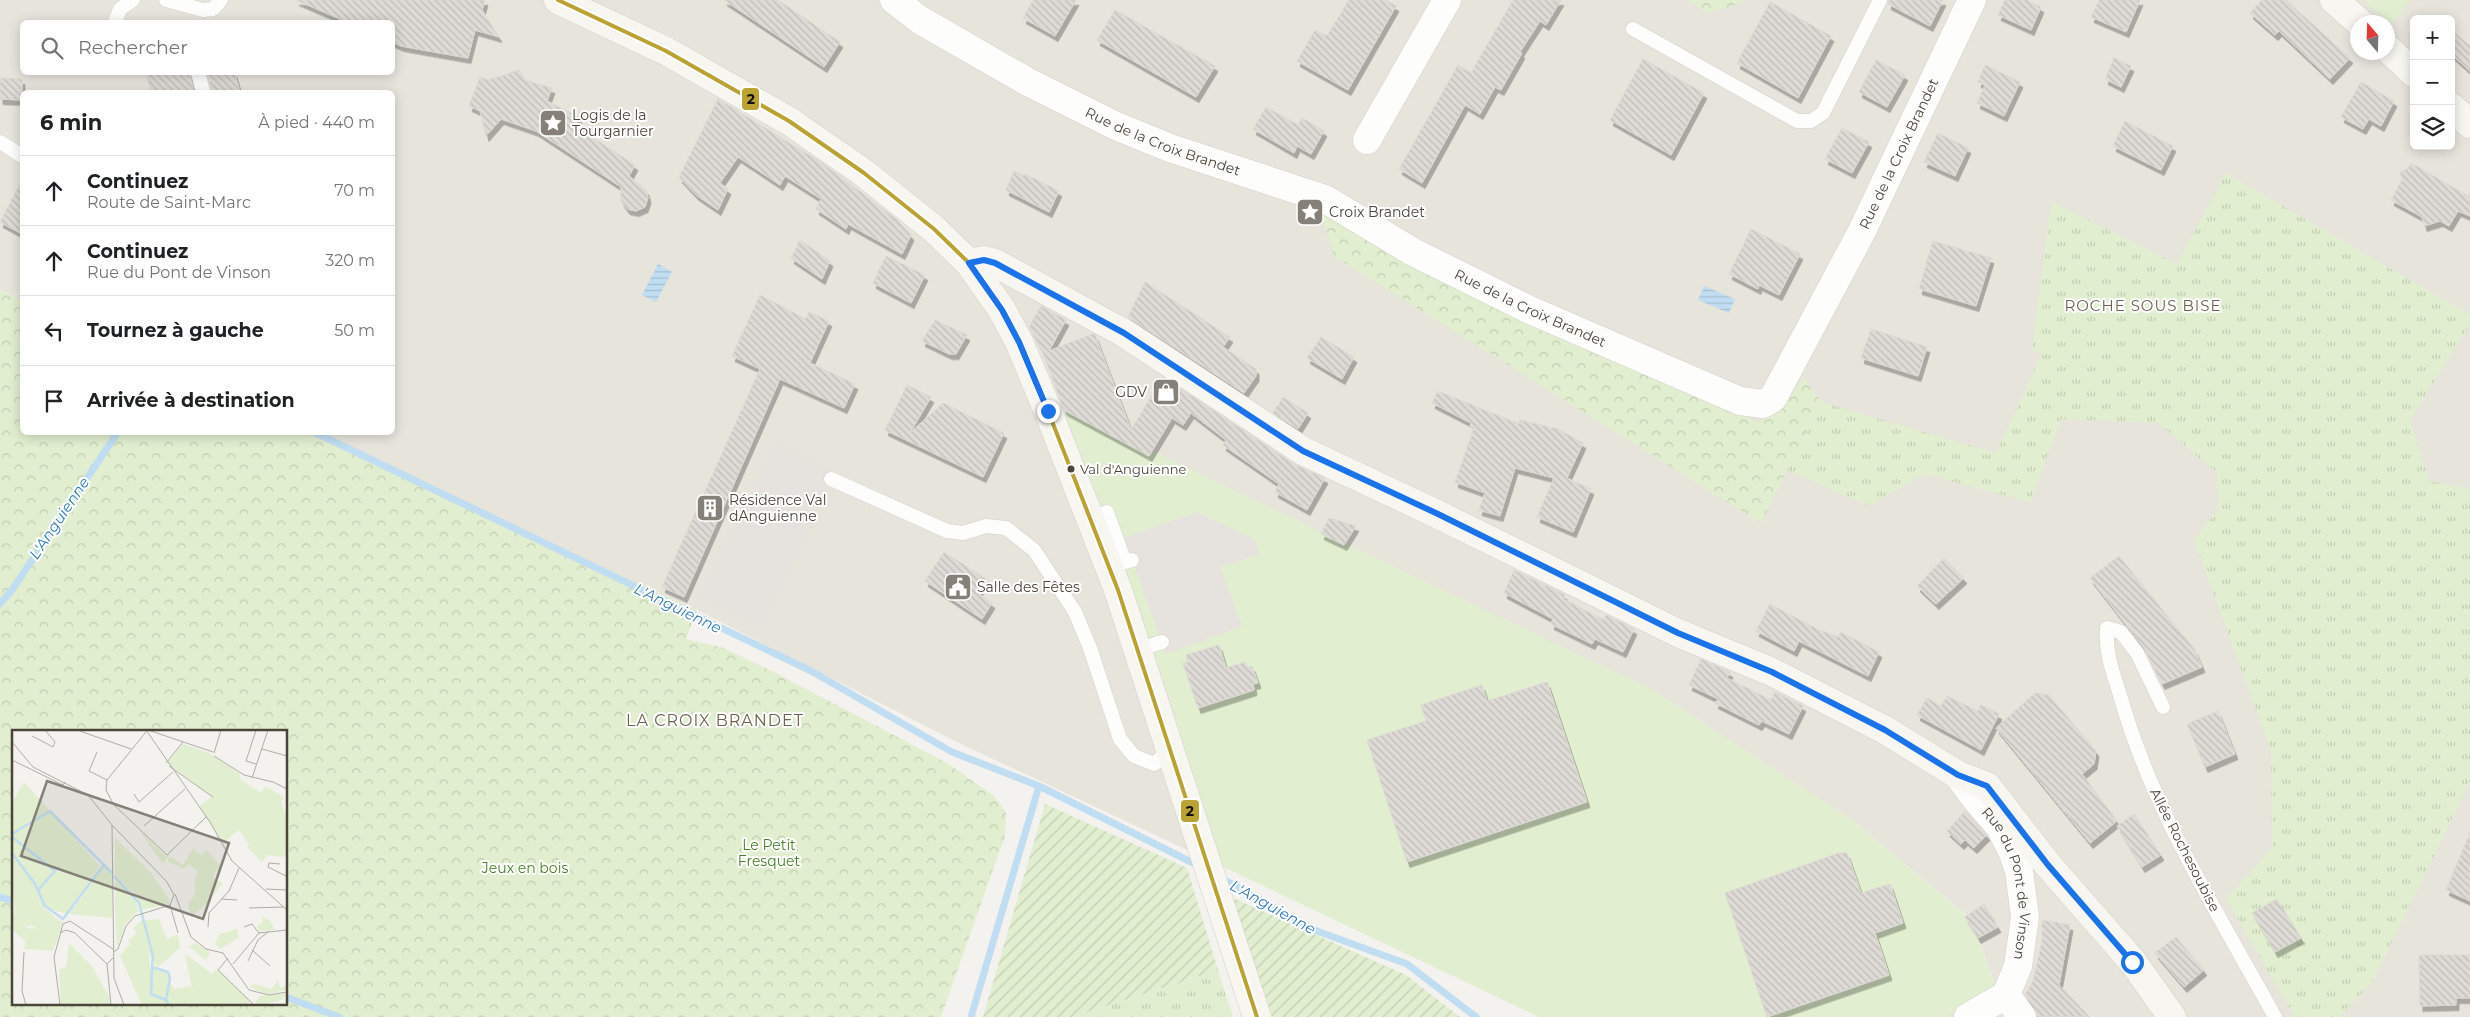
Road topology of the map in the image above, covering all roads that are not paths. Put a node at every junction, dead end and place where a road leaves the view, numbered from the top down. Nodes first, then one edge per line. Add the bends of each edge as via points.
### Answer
1 (133, 0) edge
2 (166, 0) edge
3 (221, 0) edge
4 (558, 0) edge
5 (894, 0) edge
6 (1447, 0) edge
7 (1880, 0) edge
8 (1972, 0) edge
9 (2334, 0) edge
10 (2351, 15) edge
11 (116, 20) edge
12 (1633, 28) dead end
13 (2395, 55) edge
14 (2410, 69) edge
15 (199, 75) edge
16 (202, 90) edge
17 (2455, 111) edge
18 (2470, 124) edge
19 (1367, 140) dead end
20 (0, 142) edge
21 (20, 155) edge
22 (969, 263) junction
23 (831, 479) dead end
24 (1089, 519) junction
25 (1132, 560) dead end
26 (2163, 707) dead end
27 (1170, 750) junction
28 (1958, 775) junction
29 (2006, 995) junction
30 (1257, 1017) edge
31 (1968, 1017) edge
32 (2022, 1017) edge
33 (2172, 1017) edge
34 (2275, 1017) edge

1 - 11 lane via 120,9
2 - 3 lane via 203,10 212,9
4 - 22 street via 666,51 789,121 864,173 934,229
5 - 8 street, Rue de la Croix Brandet via 920,20 1026,81 1116,126 1170,148 1325,199 1413,252 1530,310 1740,401 1763,404 1773,398 1861,233
6 - 19 street
7 - 12 lane via 1823,113 1811,121 1797,121
9 - 10 street
13 - 14 street
15 - 16 lane
17 - 18 street
20 - 21 lane
22 - 24 street via 1002,310 1019,342
22 - 28 street, Rue du Pont de Vinson via 984,260 995,263 1124,333 1303,451 1678,633 1772,672 1885,730
23 - 27 lane via 947,531 963,533 986,526 1006,528 1018,535 1043,561 1075,612 1120,738 1134,756 1154,764
24 - 25 lane via 1107,512 1125,562
24 - 27 street via 1118,590 1149,646
26 - 34 lane, Allée Rochesoubise via 2137,653 2121,632 2107,628 2106,646 2130,732 2162,810
27 - 30 street
28 - 29 street, Rue du Pont de Vinson via 2000,827 2014,853 2019,871 2025,917 2018,966
28 - 33 street via 1987,786 2048,865 2132,962
29 - 31 street
29 - 32 street

